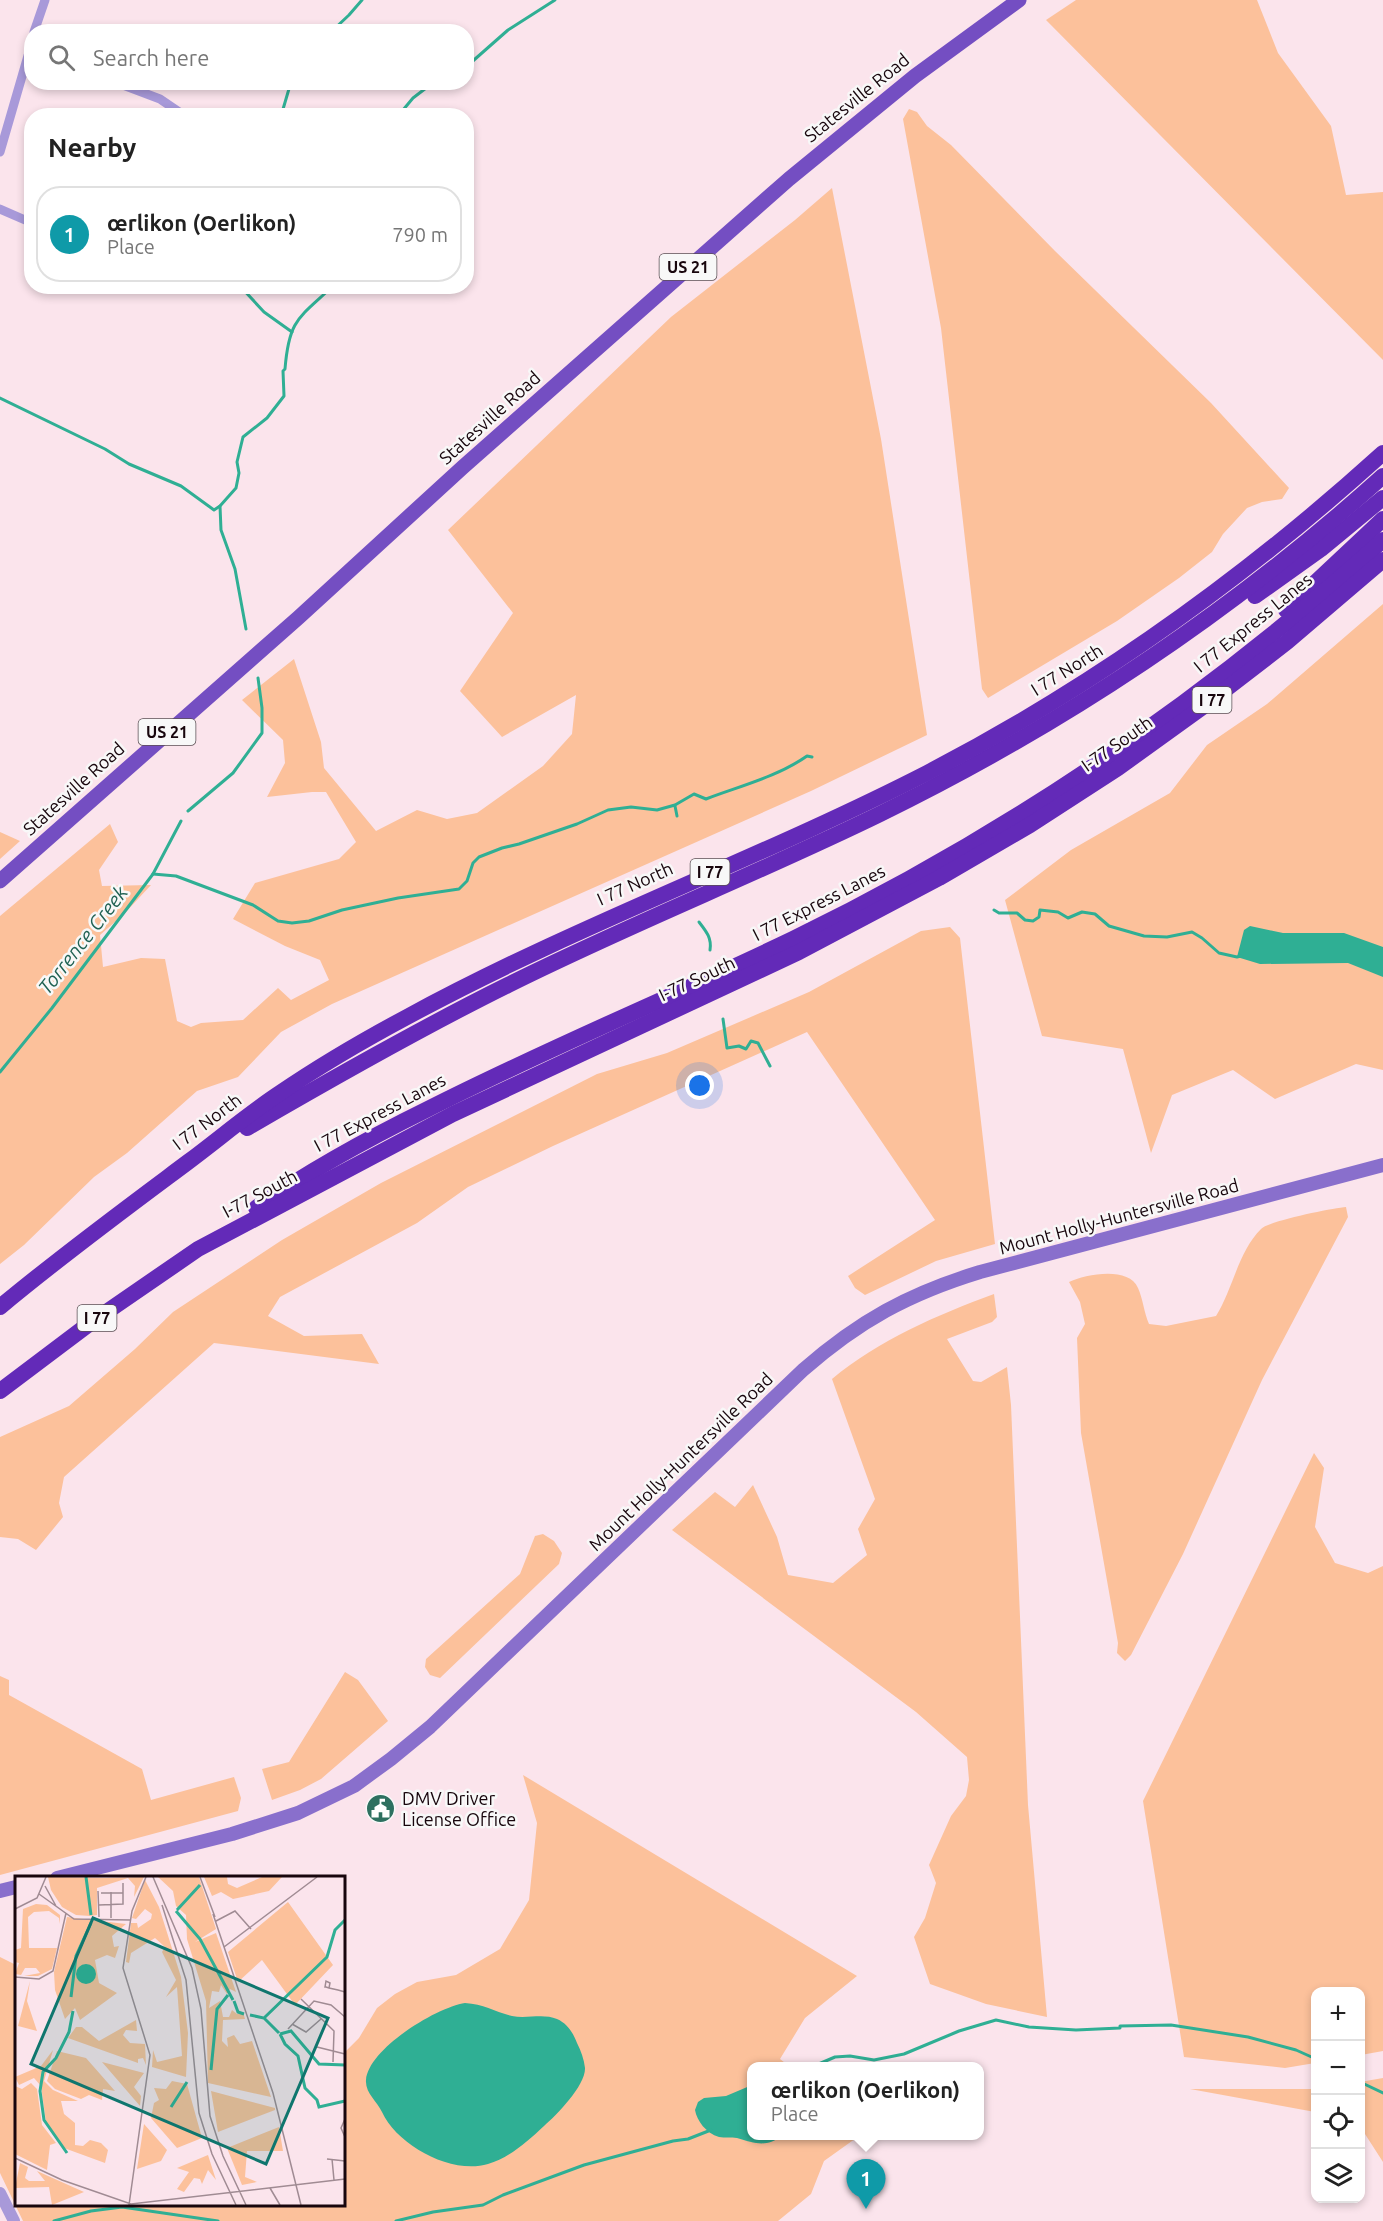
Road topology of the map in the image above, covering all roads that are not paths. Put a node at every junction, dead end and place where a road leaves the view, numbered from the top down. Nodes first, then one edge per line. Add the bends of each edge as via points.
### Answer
1 (45, 0) edge
2 (1019, 0) edge
3 (37, 24) edge
4 (24, 72) edge
5 (136, 90) edge
6 (173, 108) edge
7 (0, 153) edge
8 (0, 208) edge
9 (24, 219) edge
10 (1383, 453) edge
11 (1383, 476) edge
12 (1383, 498) edge
13 (1383, 519) edge
14 (1383, 540) edge
15 (1383, 560) edge
16 (1156, 654) junction
17 (1195, 694) junction
18 (0, 881) edge
19 (187, 1163) junction
20 (1383, 1165) edge
21 (198, 1249) junction
22 (0, 1307) edge
23 (0, 1390) edge
24 (65, 1876) edge
25 (15, 1887) edge
26 (0, 1892) edge
27 (0, 2193) edge
28 (14, 2221) edge

1 - 3 street
2 - 18 main road, Statesville Road / US 21 via 915,76 789,179
4 - 7 street
5 - 6 street
8 - 9 street
10 - 19 highway, I 77 North / I 77 via 1273,547 1198,604 1104,670 1016,724 873,799 553,942 451,993 314,1071
11 - 16 highway, I 77 Express Lanes / I 77 via 1284,561
12 - 16 highway via 1294,569
13 - 17 highway
14 - 17 highway, I 77 Express Lanes / I 77 via 1278,630
15 - 21 highway, I-77 South / I 77 via 1287,642 1195,712 1075,797 985,852 790,957 434,1123
16 - 19 highway, I 77 Express Lanes / I 77 via 1023,738 931,788 506,986 413,1034
17 - 21 highway, I 77 Express Lanes / I 77 via 1066,784 923,872 793,939 399,1123 306,1175
19 - 22 highway, I 77 North / I 77 via 102,1224
20 - 24 main road, Mount Holly-Huntersville Road via 980,1272 889,1308 859,1325 817,1358 438,1720 371,1774 335,1797 281,1819
21 - 23 highway, I-77 South / I 77
25 - 26 main road
27 - 28 street

